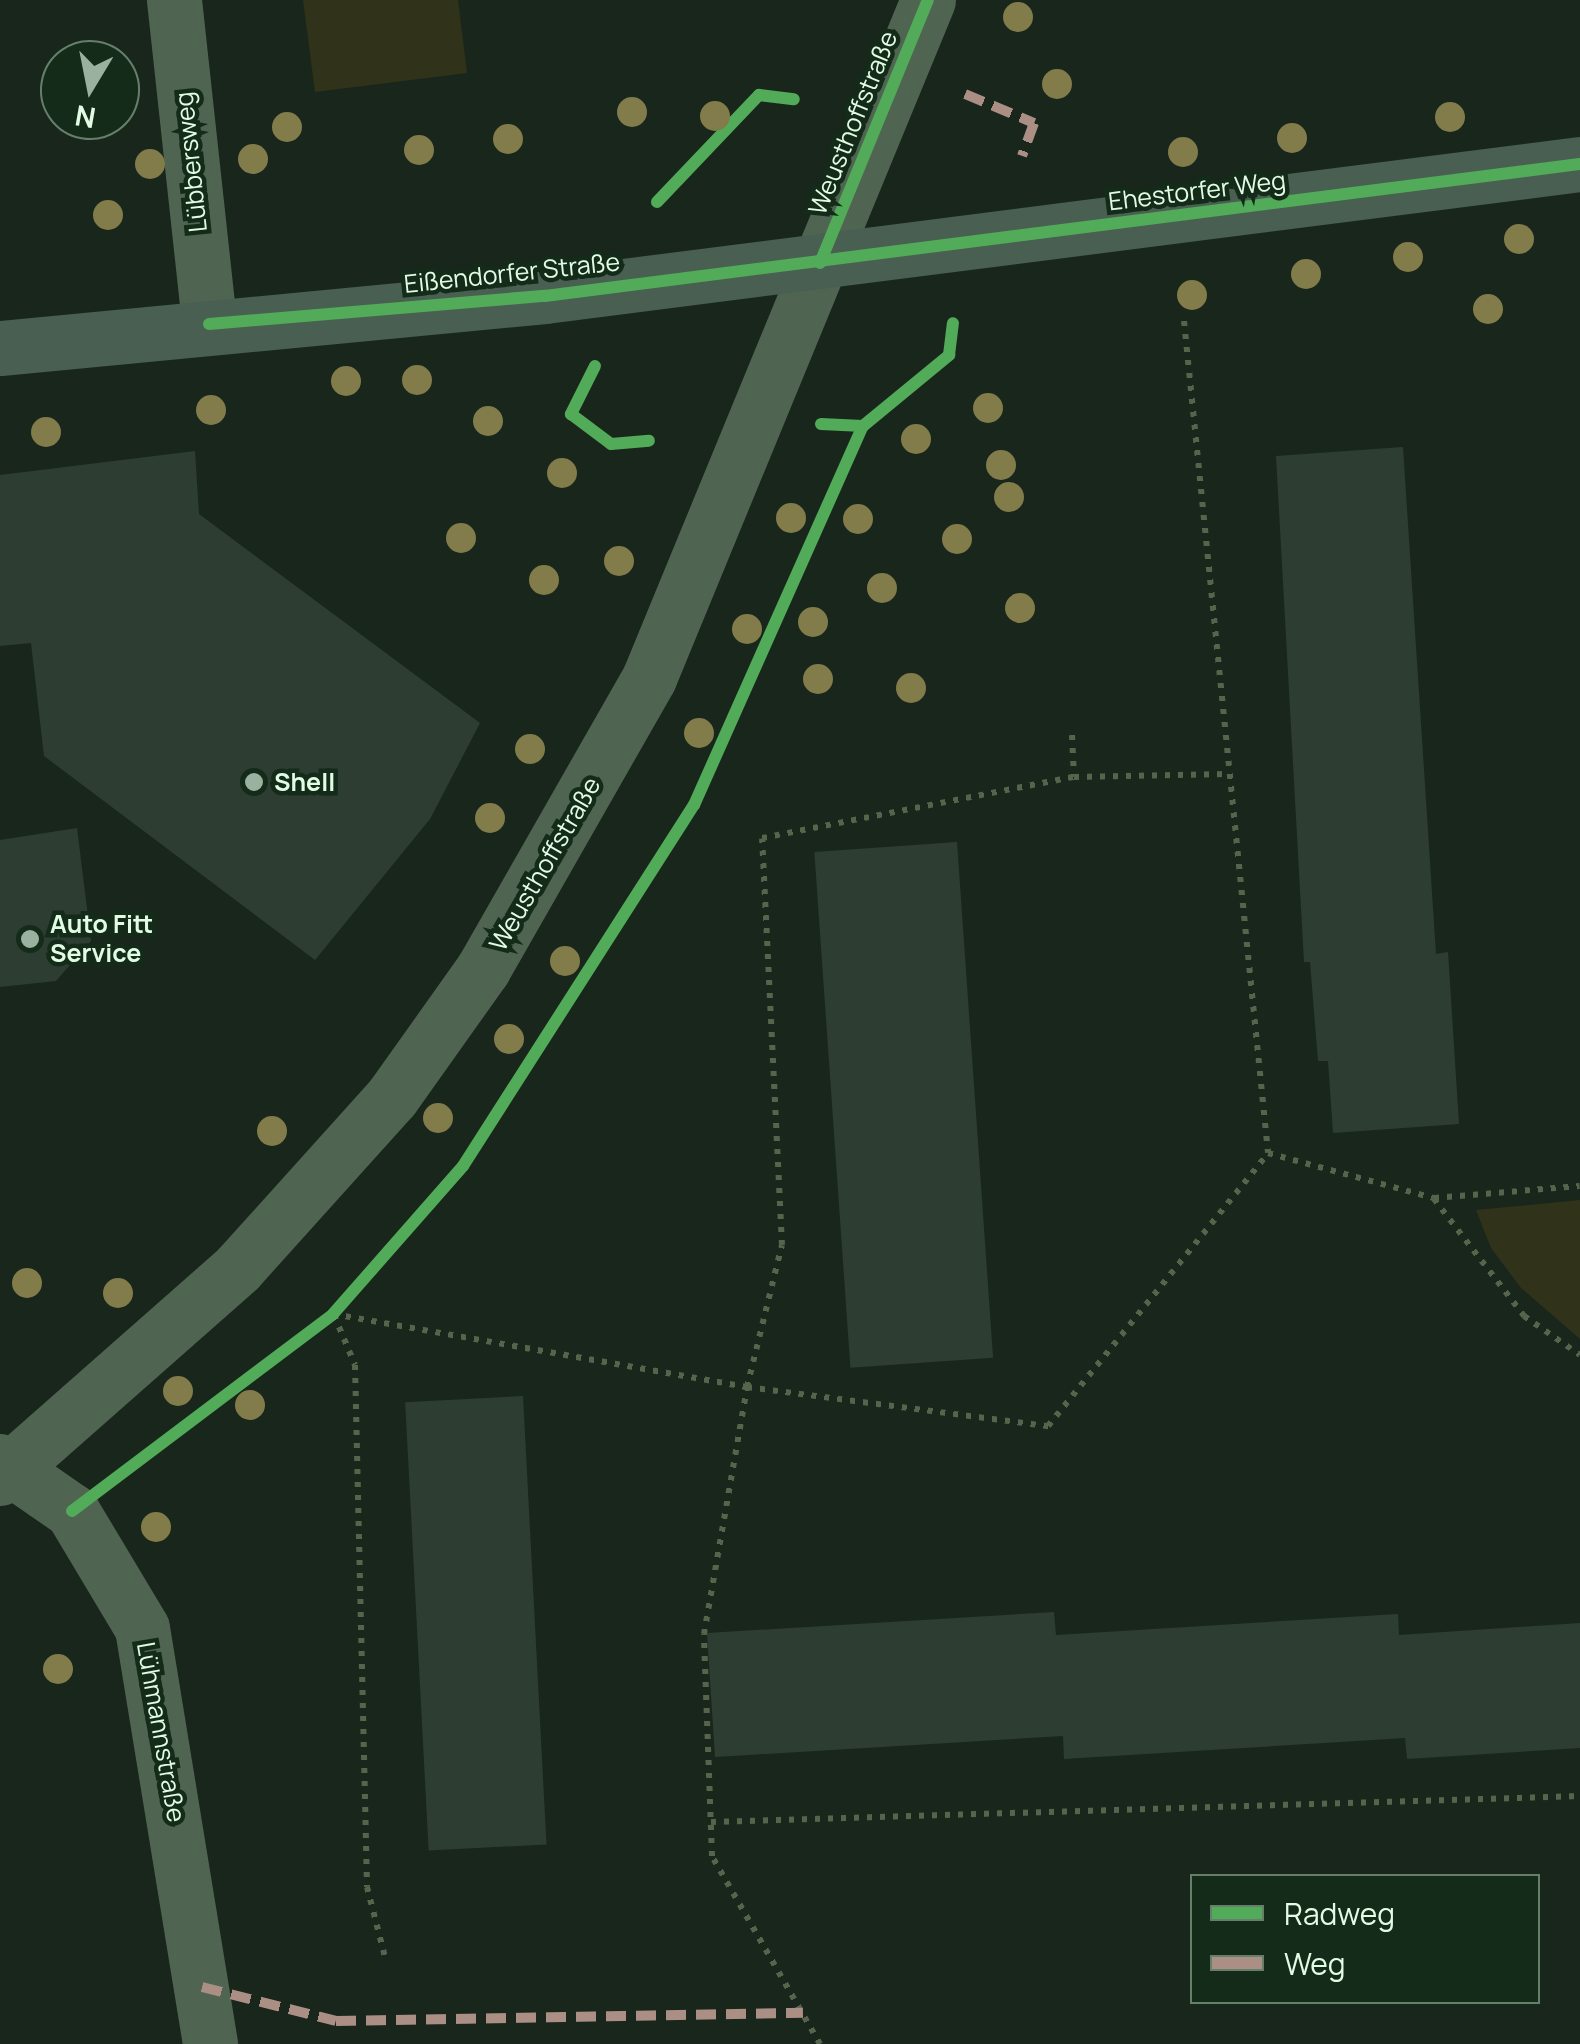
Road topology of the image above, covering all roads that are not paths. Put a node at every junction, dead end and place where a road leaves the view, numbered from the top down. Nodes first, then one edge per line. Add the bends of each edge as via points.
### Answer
1 (174, 0) edge
2 (928, 0) edge
3 (1580, 164) edge
4 (820, 263) junction
5 (209, 324) junction
6 (0, 348) edge
7 (4, 1468) edge
8 (210, 2044) edge

1 - 5 street, Lübbersweg
2 - 4 street, Weusthoffstraße
3 - 4 main road, Ehestorfer Weg
4 - 5 main road, Eißendorfer Straße via 546,296
4 - 7 street, Weusthoffstraße via 649,678 483,969 392,1097 238,1268
5 - 6 main road, Eißendorfer Straße
7 - 8 street, Lühmannstraße via 72,1511 142,1628

